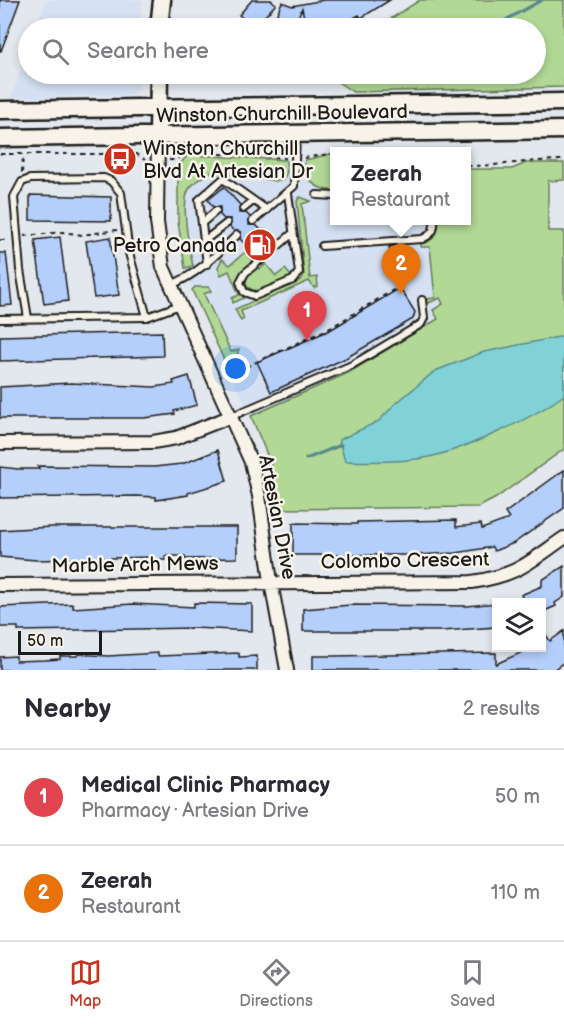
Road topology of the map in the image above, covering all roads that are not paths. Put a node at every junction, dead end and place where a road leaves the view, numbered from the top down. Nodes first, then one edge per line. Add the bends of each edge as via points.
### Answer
1 (162, 0) edge
2 (160, 18) edge
3 (159, 84) edge
4 (564, 102) edge
5 (159, 108) junction
6 (0, 110) edge
7 (564, 130) edge
8 (296, 134) junction
9 (158, 135) junction
10 (0, 138) edge
11 (239, 191) junction
12 (288, 194) junction
13 (317, 195) dead end
14 (330, 196) edge
15 (232, 197) dead end
16 (253, 201) junction
17 (243, 209) dead end
18 (216, 210) dead end
19 (267, 210) junction
20 (253, 221) dead end
21 (202, 223) junction
22 (227, 223) dead end
23 (435, 225) edge
24 (293, 233) junction
25 (237, 235) dead end
26 (204, 241) junction
27 (278, 246) dead end
28 (322, 246) dead end
29 (257, 263) dead end
30 (207, 264) junction
31 (170, 285) junction
32 (422, 300) dead end
33 (180, 305) junction
34 (147, 317) junction
35 (28, 318) junction
36 (0, 319) edge
37 (232, 416) junction
38 (0, 443) edge
39 (564, 538) edge
40 (271, 582) junction
41 (0, 585) edge
42 (287, 670) edge

1 - 2 main road
3 - 5 main road
4 - 5 main road, Winston Churchill Boulevard
5 - 6 main road, Winston Churchill Boulevard
5 - 9 main road
7 - 8 main road, Winston Churchill Boulevard
8 - 9 main road, Winston Churchill Boulevard
8 - 12 lane via 294,186
9 - 10 main road, Winston Churchill Boulevard
9 - 31 street, Artesian Drive via 158,237
11 - 15 lane
11 - 16 lane
11 - 21 lane via 224,180 199,200
12 - 19 lane
12 - 24 lane
13 - 14 lane
16 - 17 lane
16 - 19 lane
18 - 21 lane
19 - 20 lane
21 - 26 lane
22 - 26 lane
23 - 28 lane via 430,236 422,239
24 - 27 lane
24 - 29 lane via 299,273 293,280 255,296 248,294 242,288 242,277
25 - 30 lane
26 - 30 lane
30 - 31 lane via 187,279
31 - 33 street, Artesian Drive
32 - 37 lane via 421,324 352,365
33 - 34 lane
33 - 37 street, Artesian Drive
34 - 35 lane
34 - 35 lane via 129,253 121,194 104,178 22,182 14,197
35 - 36 lane
37 - 38 street via 177,438 153,442
37 - 40 street, Artesian Drive via 256,482
39 - 40 street, Colombo Crescent via 516,572 492,579
40 - 41 street, Marble Arch Mews
40 - 42 street, Artesian Drive

